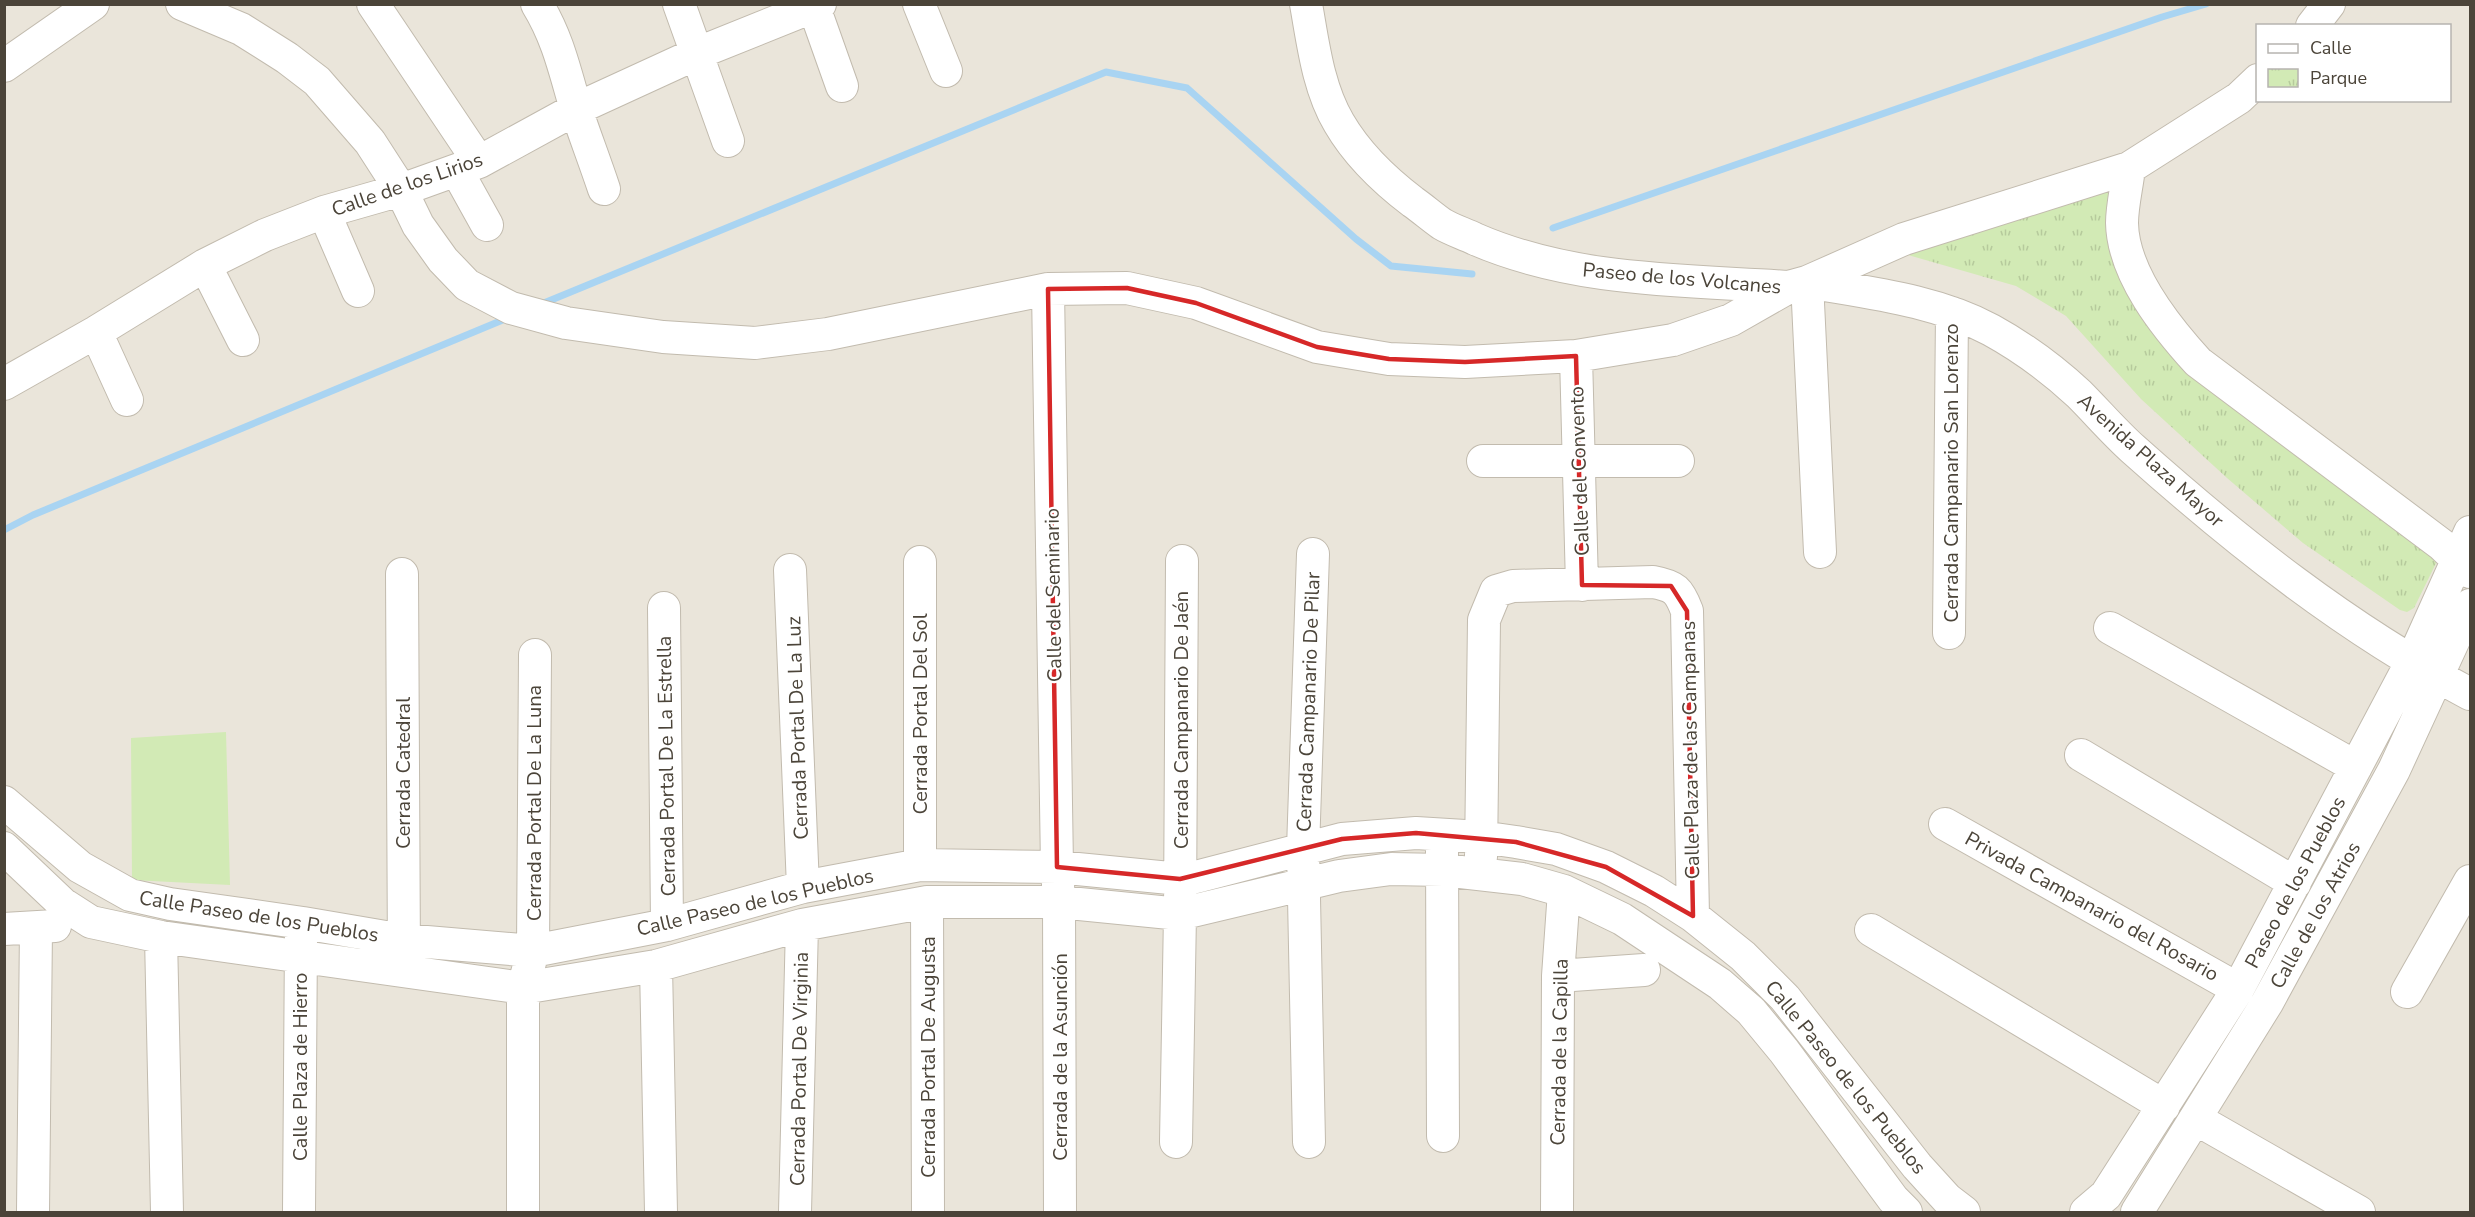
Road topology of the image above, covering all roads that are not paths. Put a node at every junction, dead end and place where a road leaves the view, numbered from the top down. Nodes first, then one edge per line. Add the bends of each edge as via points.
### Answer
1 (93, 4) edge
2 (182, 4) edge
3 (374, 4) edge
4 (537, 4) edge
5 (679, 4) edge
6 (919, 4) edge
7 (1306, 4) edge
8 (817, 6) edge
9 (698, 53) junction
10 (4, 66) edge
11 (946, 71) dead end
12 (2256, 82) edge
13 (842, 86) dead end
14 (576, 109) junction
15 (728, 141) dead end
16 (468, 166) junction
17 (2129, 168) junction
18 (604, 189) dead end
19 (401, 190) junction
20 (324, 212) junction
21 (487, 225) dead end
22 (205, 265) junction
23 (1798, 285) junction
24 (1048, 289) junction
25 (358, 291) dead end
26 (1952, 313) junction
27 (96, 332) junction
28 (243, 340) dead end
29 (1576, 356) junction
30 (4, 384) edge
31 (127, 400) dead end
32 (1579, 460) junction
33 (1483, 461) dead end
34 (1678, 461) dead end
35 (1820, 552) dead end
36 (1313, 554) dead end
37 (2466, 554) edge
38 (1182, 561) dead end
39 (920, 562) dead end
40 (790, 570) dead end
41 (402, 574) dead end
42 (1582, 585) junction
43 (2470, 605) edge
44 (664, 608) dead end
45 (2109, 628) dead end
46 (1949, 633) dead end
47 (535, 654) dead end
48 (2424, 669) junction
49 (2470, 694) edge
50 (2081, 755) dead end
51 (2356, 767) junction
52 (4, 802) edge
53 (1945, 824) dead end
54 (1442, 836) junction
55 (1480, 837) junction
56 (4, 849) edge
57 (1303, 849) junction
58 (920, 865) junction
59 (1057, 867) junction
60 (1443, 870) junction
61 (1482, 876) junction
62 (1180, 879) junction
63 (2470, 881) edge
64 (2295, 883) junction
65 (1305, 885) junction
66 (803, 887) junction
67 (1564, 891) junction
68 (927, 902) junction
69 (1059, 902) junction
70 (1180, 914) junction
71 (1692, 916) junction
72 (91, 922) junction
73 (303, 922) junction
74 (667, 925) junction
75 (802, 925) junction
76 (36, 928) junction
77 (4, 929) edge
78 (1871, 930) dead end
79 (161, 937) junction
80 (403, 940) junction
81 (533, 951) junction
82 (300, 958) junction
83 (656, 966) junction
84 (1644, 970) dead end
85 (404, 971) junction
86 (1558, 976) junction
87 (523, 988) junction
88 (2238, 989) junction
89 (2407, 992) dead end
90 (2164, 1107) junction
91 (2196, 1119) junction
92 (1443, 1136) dead end
93 (1176, 1142) dead end
94 (1309, 1142) dead end
95 (33, 1212) edge
96 (167, 1212) edge
97 (299, 1212) edge
98 (523, 1212) edge
99 (661, 1212) edge
100 (795, 1212) edge
101 (928, 1212) edge
102 (1060, 1212) edge
103 (1557, 1212) edge
104 (1905, 1212) edge
105 (1964, 1212) edge
106 (2086, 1212) edge
107 (2137, 1212) edge
108 (2359, 1212) edge

1 - 10 street
2 - 19 street via 241,29 317,81 370,142
3 - 16 street
4 - 14 street via 562,56
5 - 9 street
6 - 11 street
7 - 23 street, Paseo de los Volcanes via 1315,56 1338,122 1370,164 1399,192 1444,225 1546,264 1600,274
8 - 9 street, Calle de los Lirios
8 - 13 street
9 - 14 street, Calle de los Lirios
9 - 15 street
12 - 17 street, Paseo de los Volcanes via 2239,98
14 - 16 street, Calle de los Lirios
14 - 18 street
16 - 19 street, Calle de los Lirios
16 - 21 street
17 - 23 street, Paseo de los Volcanes via 1904,239
17 - 37 street via 2122,224 2129,260 2168,329 2198,362
19 - 20 street, Calle de los Lirios
19 - 24 street via 418,225 442,260 467,285 511,308 566,323 663,337 755,343 828,334
20 - 22 street, Calle de los Lirios
20 - 25 street
22 - 27 street, Calle de los Lirios
22 - 28 street
23 - 26 street, Avenida Plaza Mayor via 1904,300
23 - 29 street via 1731,320 1673,340
23 - 35 street
24 - 29 street via 1127,288 1196,303 1317,347 1389,359 1465,362
24 - 59 street, Calle del Seminario
26 - 46 street, Cerrada Campanario San Lorenzo
26 - 48 street, Avenida Plaza Mayor via 2028,352 2077,393 2131,448 2244,544 2353,625
27 - 30 street, Calle de los Lirios
27 - 31 street
29 - 32 street, Calle del Convento
32 - 33 street
32 - 34 street
32 - 42 street, Calle del Convento
36 - 57 street, Cerrada Campanario De Pilar
37 - 48 street, Paseo de los Pueblos
38 - 62 street, Cerrada Campanario De Jaén
39 - 58 street, Cerrada Portal Del Sol
40 - 66 street, Cerrada Portal De La Luz
41 - 80 street, Cerrada Catedral
42 - 55 street, Calle Plaza de las Campanas via 1513,586 1496,591 1488,606 1484,620
42 - 71 street, Calle Plaza de las Campanas via 1653,582 1671,586 1687,610
43 - 48 street, Calle de los Atrios
44 - 74 street, Cerrada Portal De La Estrella
45 - 51 street
47 - 81 street, Cerrada Portal De La Luna
48 - 49 street, Avenida Plaza Mayor
48 - 51 street, Paseo de los Pueblos
48 - 91 street, Calle de los Atrios via 2394,770 2267,1003
50 - 64 street
51 - 64 street, Paseo de los Pueblos
52 - 73 street, Calle Paseo de los Pueblos via 80,867 130,895
53 - 88 street, Privada Campanario del Rosario
54 - 55 street, Calle Paseo de los Pueblos
54 - 57 street, Calle Paseo de los Pueblos via 1416,833 1342,839
54 - 60 street
55 - 61 street, Calle Plaza de las Campanas
55 - 71 street, Calle Paseo de los Pueblos via 1556,849 1606,867
56 - 72 street, Calle Paseo de los Pueblos via 63,904
57 - 62 street, Calle Paseo de los Pueblos
57 - 65 street, Cerrada Campanario De Pilar
58 - 59 street, Calle Paseo de los Pueblos
58 - 66 street, Calle Paseo de los Pueblos
59 - 62 street, Calle Paseo de los Pueblos
59 - 69 street, Calle del Seminario
60 - 61 street, Calle Paseo de los Pueblos
60 - 65 street, Calle Paseo de los Pueblos via 1391,869
60 - 92 street
61 - 67 street, Calle Paseo de los Pueblos via 1522,879
62 - 70 street, Cerrada Campanario De Jaén
63 - 89 street
64 - 88 street, Paseo de los Pueblos
65 - 70 street, Calle Paseo de los Pueblos
65 - 94 street, Cerrada Campanario De Pilar
66 - 74 street, Calle Paseo de los Pueblos
67 - 86 street, Cerrada de la Capilla
67 - 104 street, Calle Paseo de los Pueblos via 1622,918 1720,984 1751,1011
68 - 69 street, Calle Paseo de los Pueblos
68 - 75 street, Calle Paseo de los Pueblos
68 - 101 street, Cerrada Portal De Augusta
69 - 70 street, Calle Paseo de los Pueblos
69 - 102 street, Cerrada de la Asunción
70 - 93 street, Cerrada Campanario De Jaén
71 - 105 street, Calle Paseo de los Pueblos via 1743,956 1785,998 1917,1166
72 - 76 street
72 - 79 street, Calle Paseo de los Pueblos
73 - 80 street, Calle Paseo de los Pueblos
73 - 82 street, Calle Plaza de Hierro
74 - 81 street, Calle Paseo de los Pueblos
75 - 83 street, Calle Paseo de los Pueblos
75 - 100 street, Cerrada Portal De Virginia
76 - 77 street
76 - 95 street
78 - 90 street
79 - 82 street, Calle Paseo de los Pueblos
79 - 96 street
80 - 81 street, Calle Paseo de los Pueblos
80 - 85 street, Cerrada Catedral
81 - 87 street, Cerrada Portal De La Luna
82 - 85 street, Calle Paseo de los Pueblos
82 - 97 street, Calle Plaza de Hierro
83 - 87 street, Calle Paseo de los Pueblos
83 - 99 street
84 - 86 street
85 - 87 street, Calle Paseo de los Pueblos
86 - 103 street, Cerrada de la Capilla
87 - 98 street
88 - 90 street, Paseo de los Pueblos
90 - 106 street, Paseo de los Pueblos via 2106,1195
91 - 107 street, Calle de los Atrios
91 - 108 street

